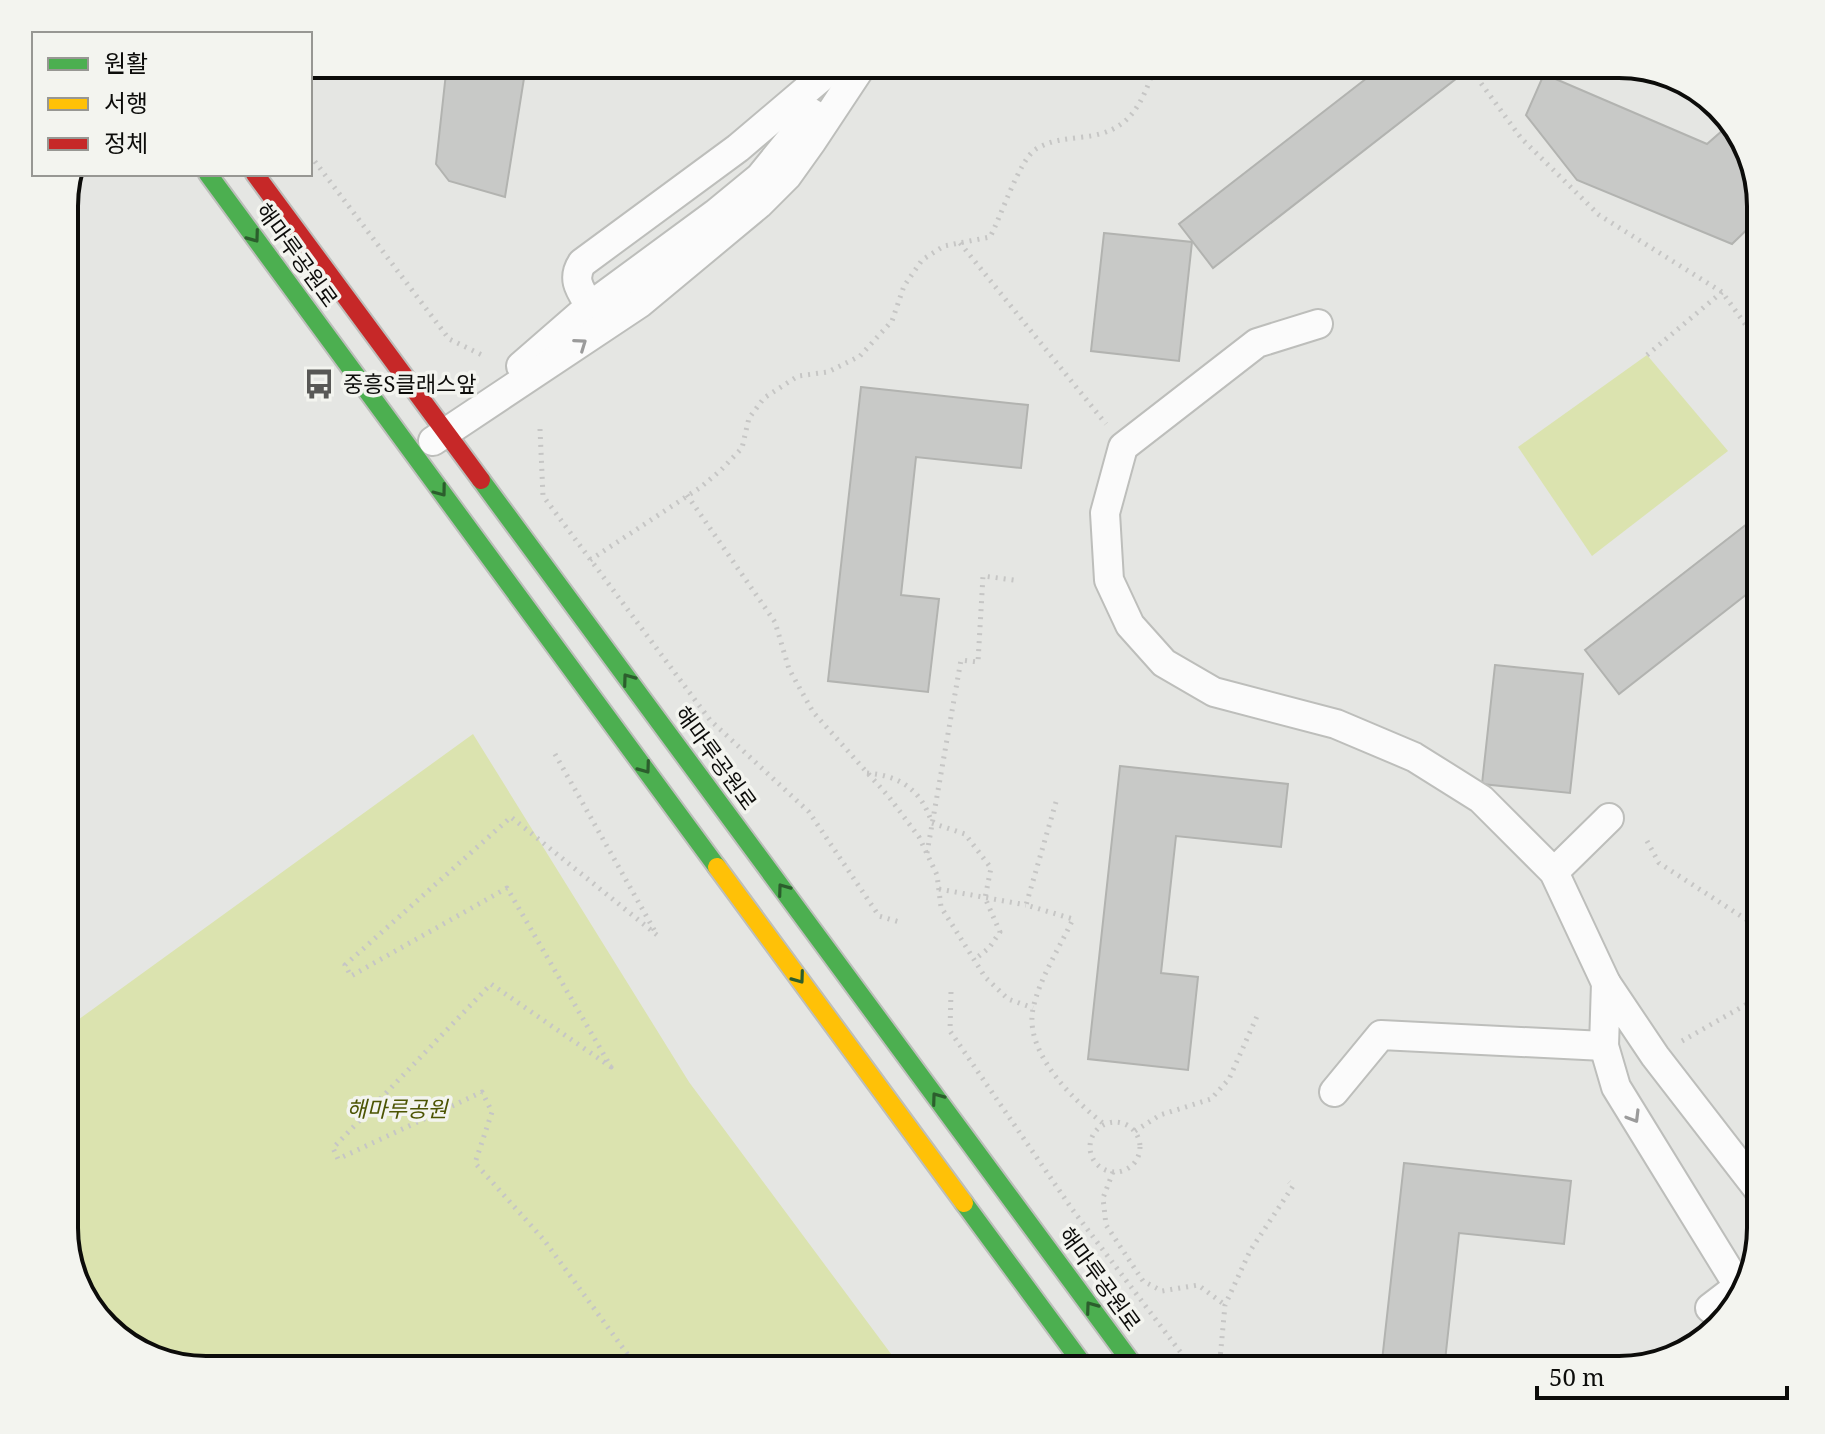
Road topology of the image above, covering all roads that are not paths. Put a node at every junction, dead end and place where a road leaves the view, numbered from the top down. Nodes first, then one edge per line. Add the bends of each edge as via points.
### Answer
1 (820, 78) edge
2 (841, 78) edge
3 (854, 78) edge
4 (738, 148) junction
5 (209, 176) edge
6 (256, 176) edge
7 (760, 177) junction
8 (647, 216) junction
9 (670, 247) junction
10 (590, 306) junction
11 (1318, 324) dead end
12 (445, 432) junction
13 (414, 455) junction
14 (1609, 818) dead end
15 (1554, 872) junction
16 (1606, 983) junction
17 (1604, 1046) junction
18 (1334, 1092) dead end
19 (1747, 1175) edge
20 (1736, 1281) edge
21 (1728, 1294) edge
22 (1710, 1308) dead end
23 (1077, 1356) edge
24 (1127, 1356) edge

1 - 4 street
2 - 7 street
12 -> 3 street via 640,303 759,204 795,165
4 - 7 street
4 - 8 street
5 -> 13 street, 해마루공원로
6 - 12 street, 해마루공원로
7 - 9 street
8 - 9 street
8 - 10 street via 578,269 576,284
9 - 10 street
10 - 12 street
11 - 15 street via 1257,343 1123,447 1105,513 1109,580 1130,625 1164,663 1214,692 1336,724 1414,757 1481,799
12 - 13 street
24 -> 12 street, 해마루공원로
13 -> 23 street, 해마루공원로
14 - 15 street
15 - 16 street
16 - 17 street
16 - 19 street
17 - 18 street via 1381,1035
17 -> 20 street via 1616,1087
21 - 22 street

